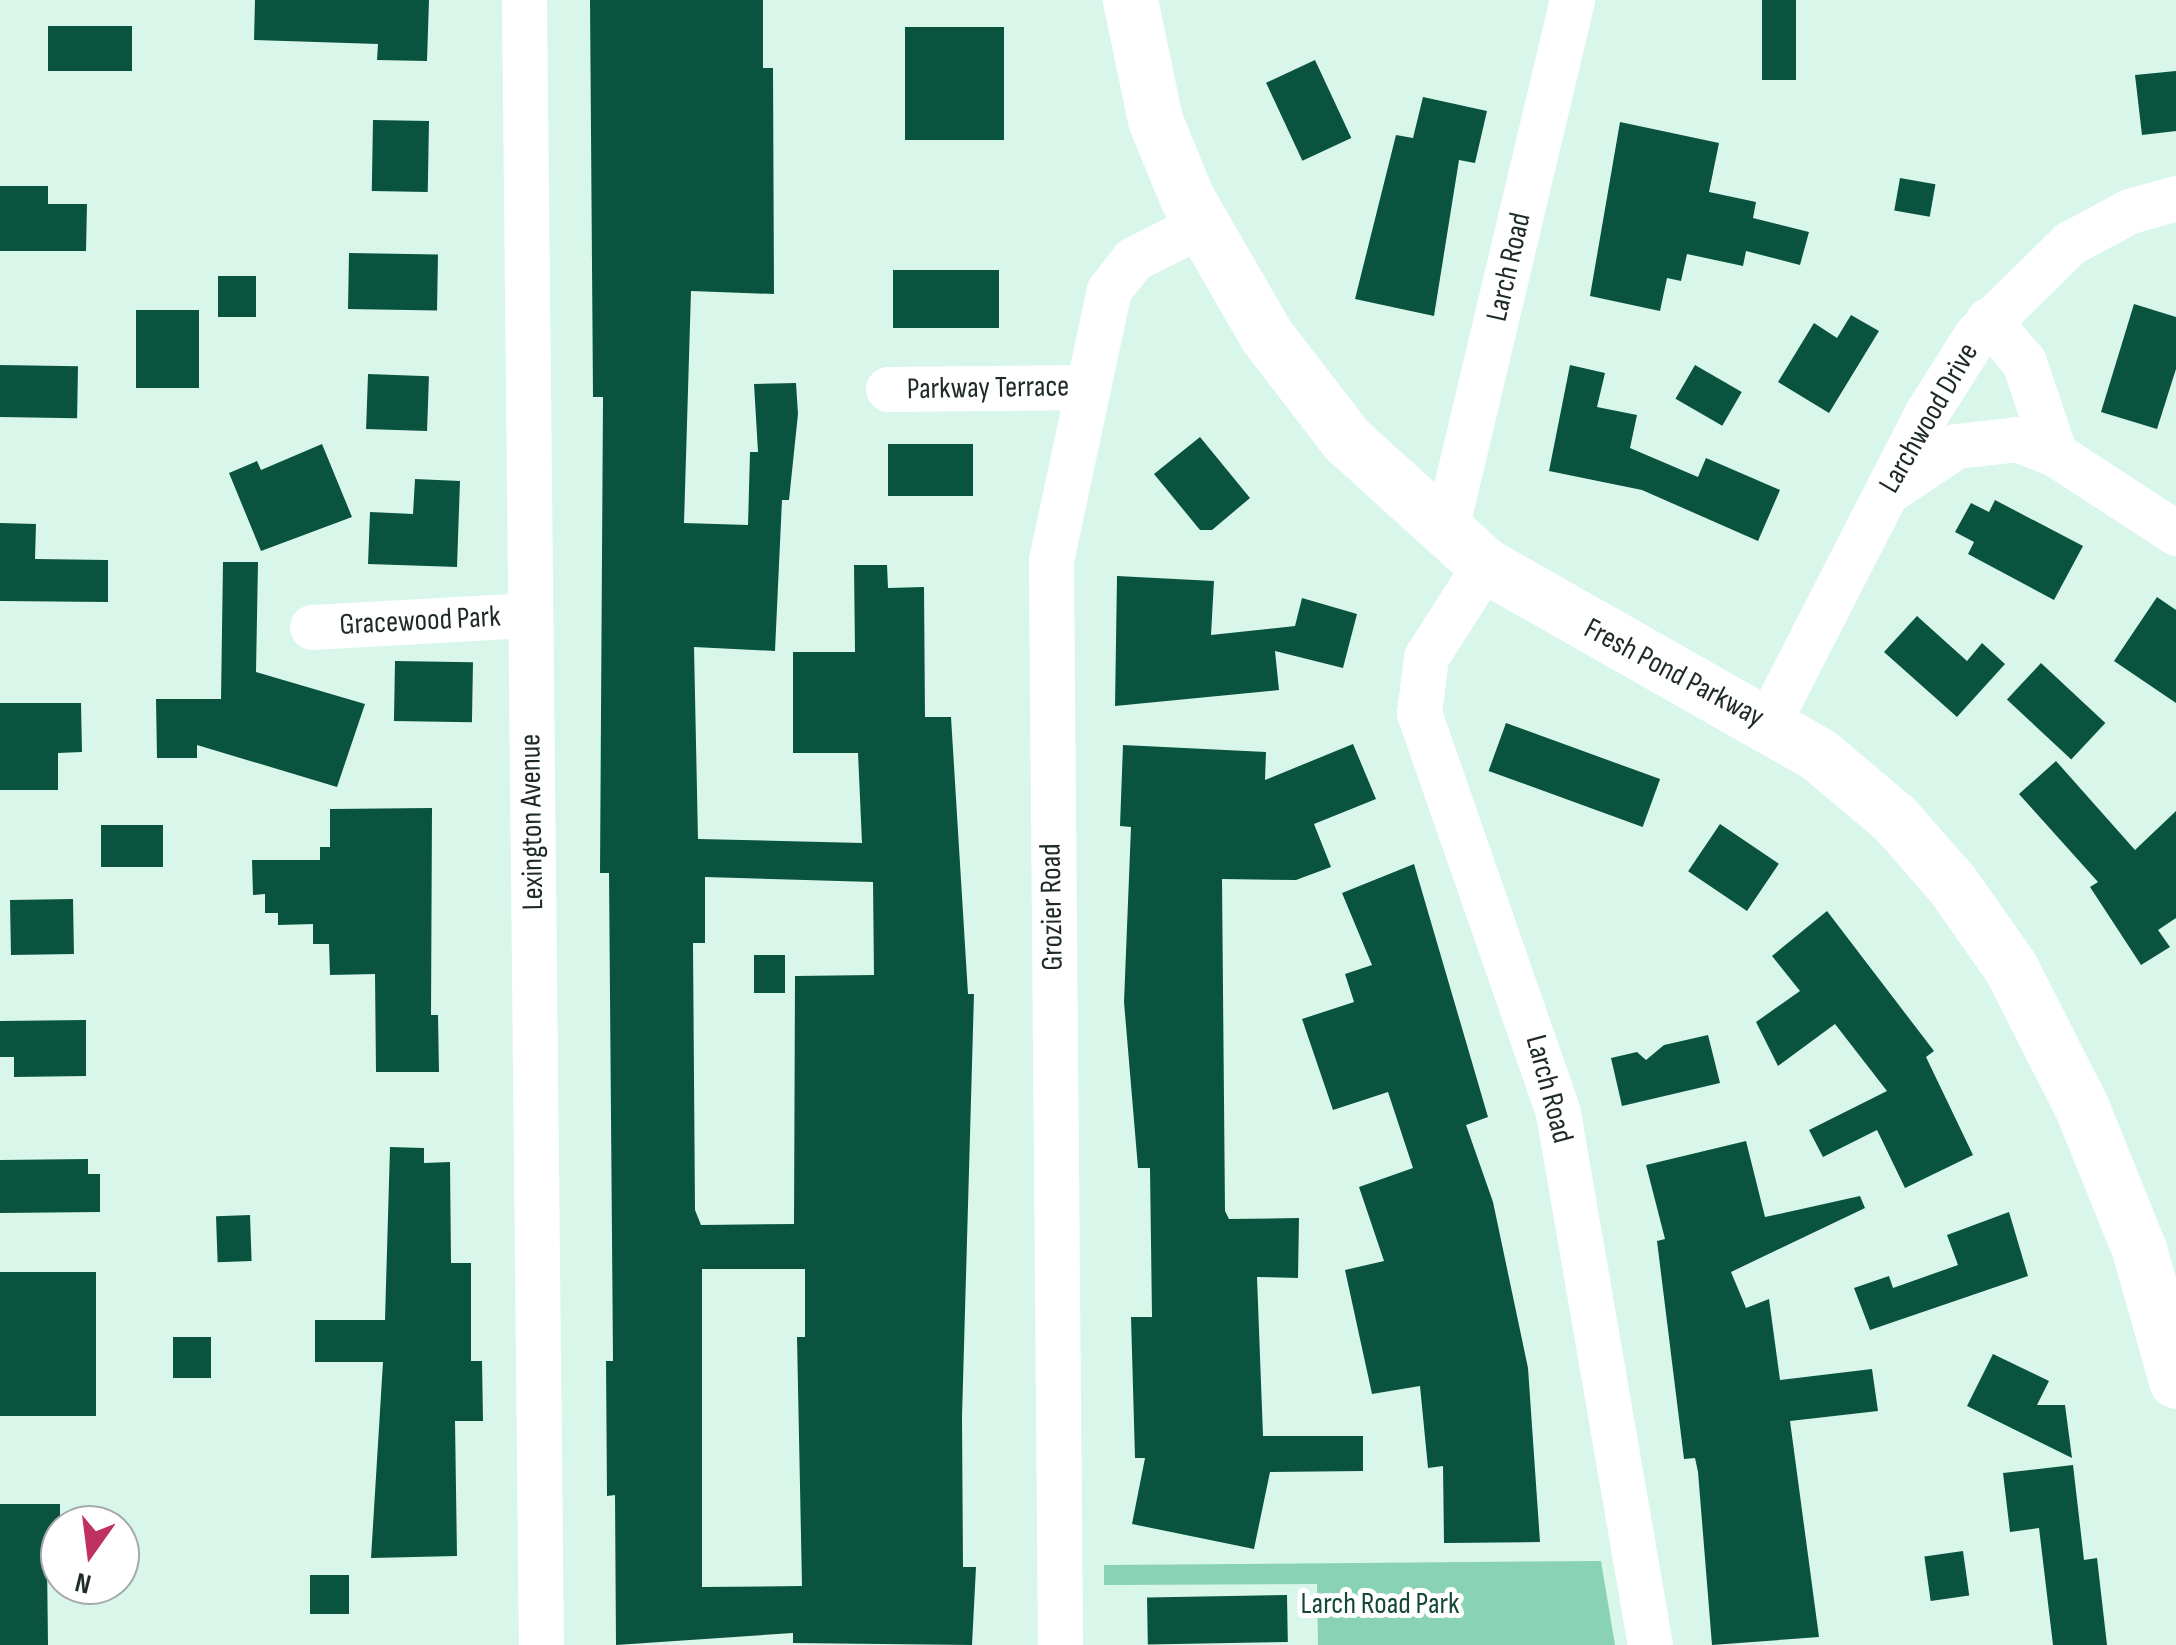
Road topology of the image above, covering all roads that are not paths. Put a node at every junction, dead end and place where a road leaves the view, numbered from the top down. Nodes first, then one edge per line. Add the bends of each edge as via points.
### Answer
1 (524, 0) edge
2 (1130, 0) edge
3 (1572, 0) edge
4 (2176, 198) edge
5 (1201, 225) junction
6 (1988, 320) junction
7 (1087, 387) junction
8 (888, 389) dead end
9 (2055, 454) junction
10 (1884, 496) junction
11 (2176, 533) edge
12 (1465, 549) junction
13 (529, 616) junction
14 (312, 627) dead end
15 (1769, 721) junction
16 (2176, 1382) edge
17 (541, 1645) edge
18 (1060, 1645) edge
19 (1650, 1645) edge

1 - 13 street, Lexington Avenue
2 - 5 highway, Fresh Pond Parkway via 1155,120
3 - 12 street, Larch Road
4 - 6 street, Larchwood Drive via 2085,233
5 - 7 street, Grozier Road via 1140,254 1116,278
5 - 12 highway, Fresh Pond Parkway via 1315,405
6 - 9 street via 2024,362
6 - 10 street, Larchwood Drive via 1943,383
7 - 8 street, Parkway Terrace
7 - 18 street, Grozier Road via 1048,594
9 - 10 street via 2017,439 1970,441 1926,462
9 - 11 street
10 - 15 street, Larchwood Drive
12 - 15 highway, Fresh Pond Parkway
12 - 19 street, Larch Road via 1426,657 1418,713 1558,1113
13 - 14 street, Gracewood Park
13 - 17 street, Lexington Avenue
15 - 16 highway, Fresh Pond Parkway via 1895,819 2010,968 2108,1168

